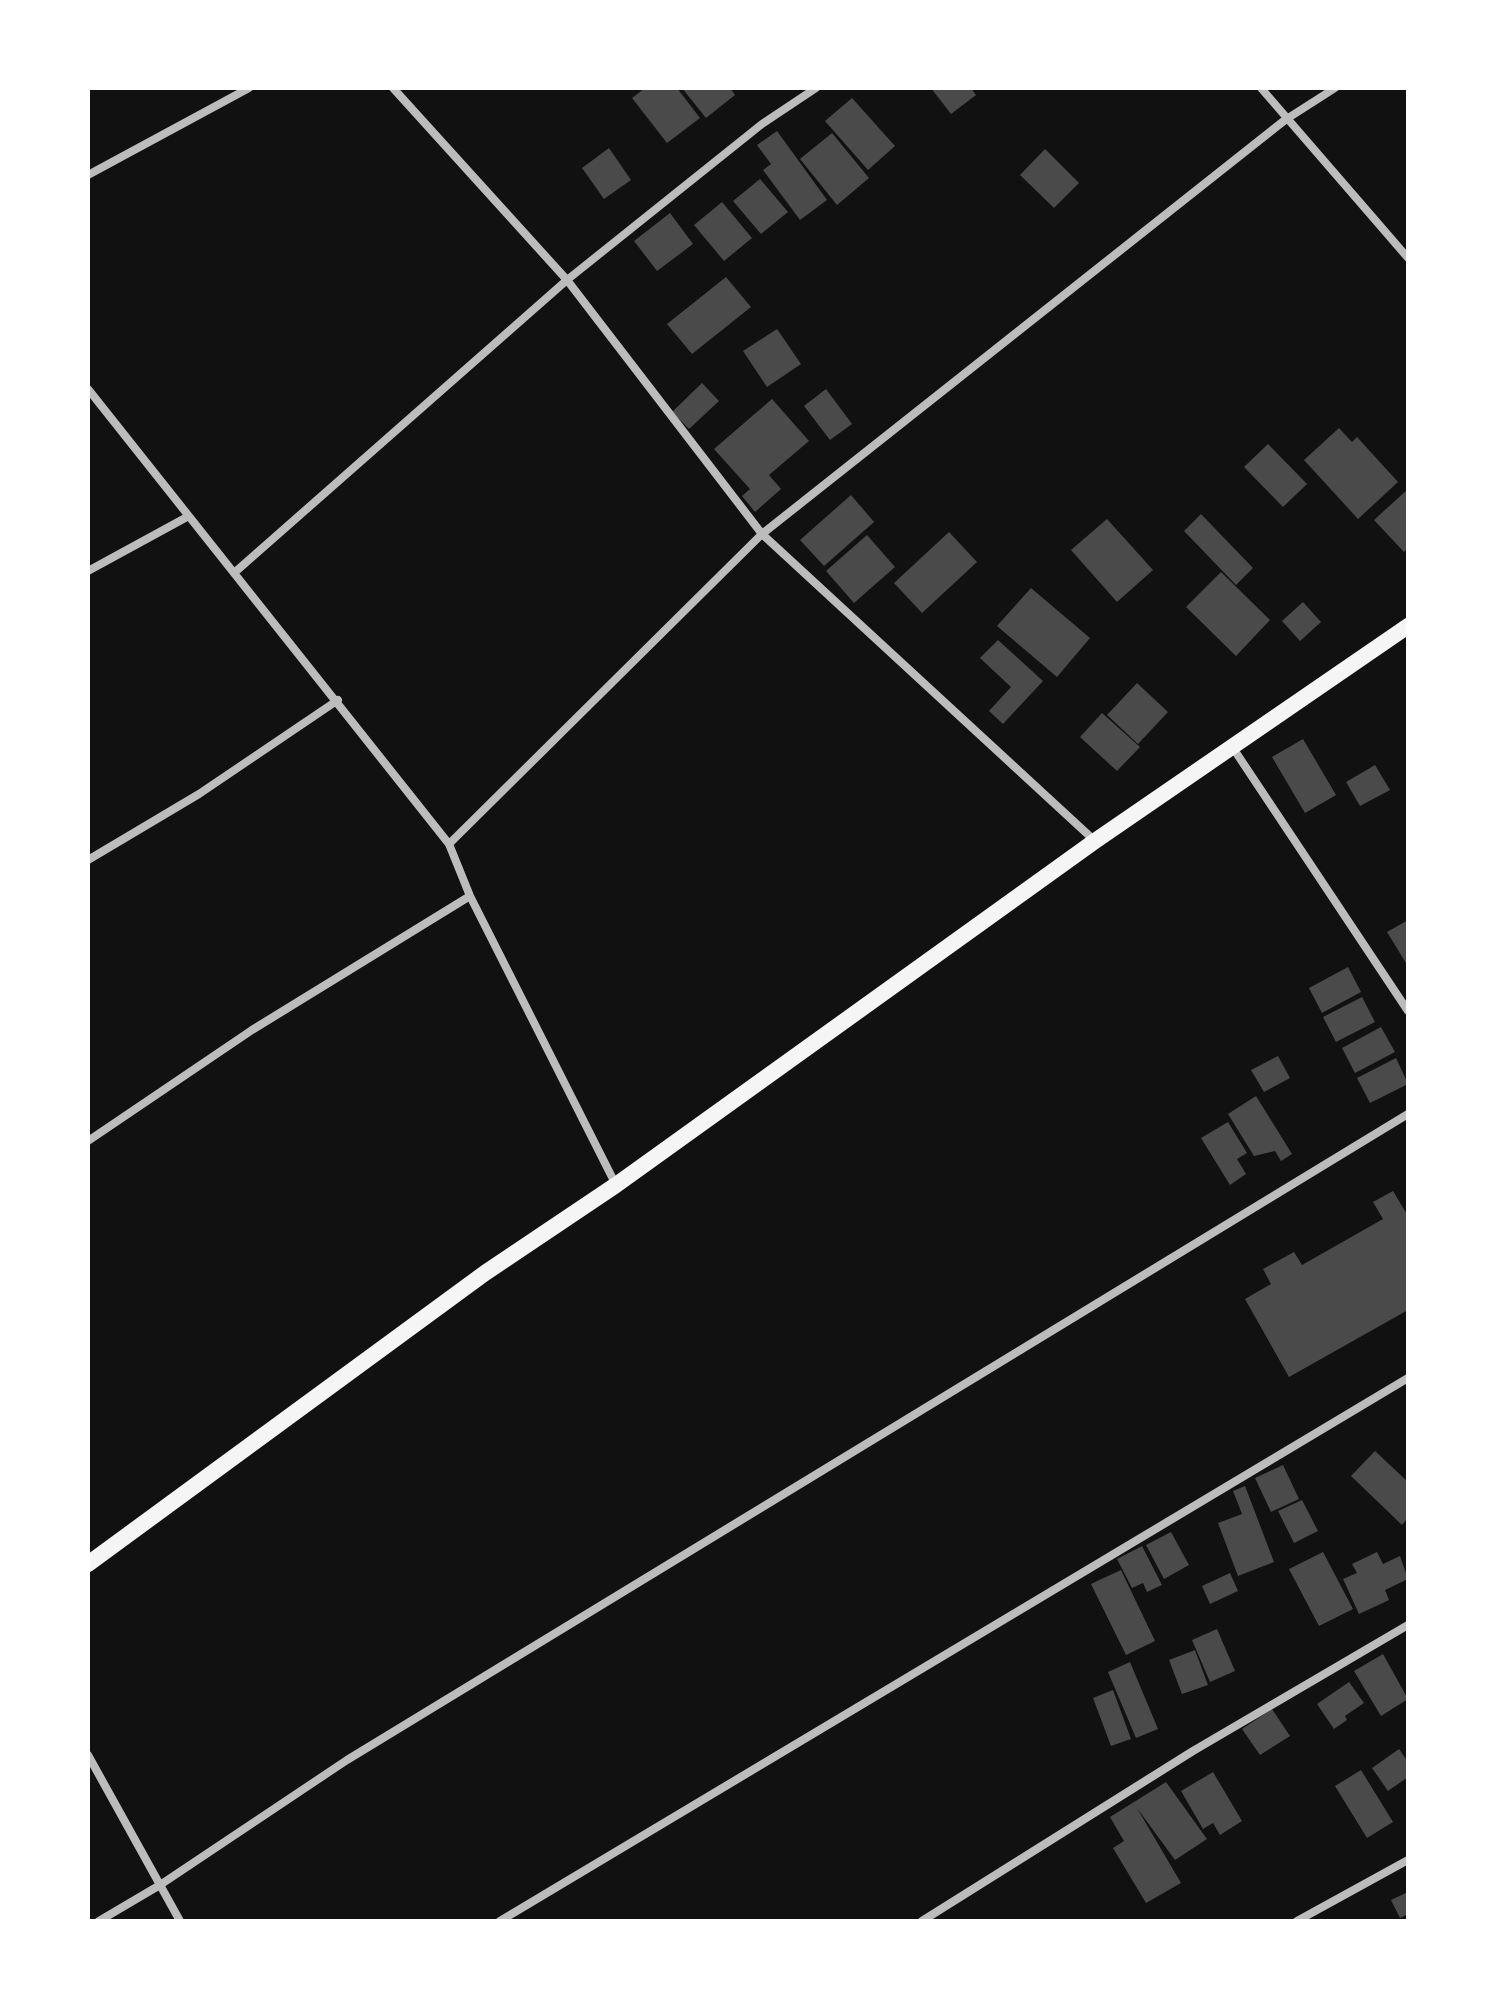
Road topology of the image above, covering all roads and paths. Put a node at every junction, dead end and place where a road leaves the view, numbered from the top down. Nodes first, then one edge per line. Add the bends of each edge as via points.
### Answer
1 (249, 88) edge
2 (393, 88) edge
3 (816, 88) edge
4 (1261, 88) edge
5 (1335, 88) edge
6 (1285, 120) junction
7 (88, 175) edge
8 (1408, 258) edge
9 (567, 280) junction
10 (88, 389) edge
11 (187, 517) junction
12 (762, 534) junction
13 (88, 571) edge
14 (234, 573) junction
15 (1408, 626) edge
16 (338, 700) junction
17 (1233, 748) junction
18 (1095, 841) junction
19 (449, 844) junction
20 (88, 860) edge
21 (470, 896) junction
22 (1408, 1011) edge
23 (1408, 1114) edge
24 (88, 1141) edge
25 (616, 1185) junction
26 (1408, 1378) edge
27 (88, 1564) edge
28 (1408, 1625) edge
29 (88, 1755) edge
30 (1408, 1860) edge
31 (160, 1885) junction
32 (99, 1921) edge
33 (180, 1921) edge
34 (500, 1921) edge
35 (922, 1921) edge
36 (1297, 1921) edge

1 - 7 street
2 - 9 street
3 - 9 street via 762,124
4 - 6 street
5 - 6 street
6 - 8 street
6 - 12 street
9 - 12 street
9 - 14 street
10 - 11 street
11 - 13 street
11 - 14 street
12 - 18 street
12 - 19 street
14 - 16 street
15 - 17 main road
16 - 19 street
16 - 20 street via 199,794
17 - 18 main road
17 - 22 street
18 - 25 main road
19 - 21 street
21 - 24 street via 252,1030
21 - 25 street
23 - 31 street via 347,1760
25 - 27 main road via 485,1273
26 - 34 street
28 - 35 street via 1193,1751
29 - 31 street
30 - 36 street
31 - 32 street
31 - 33 street

